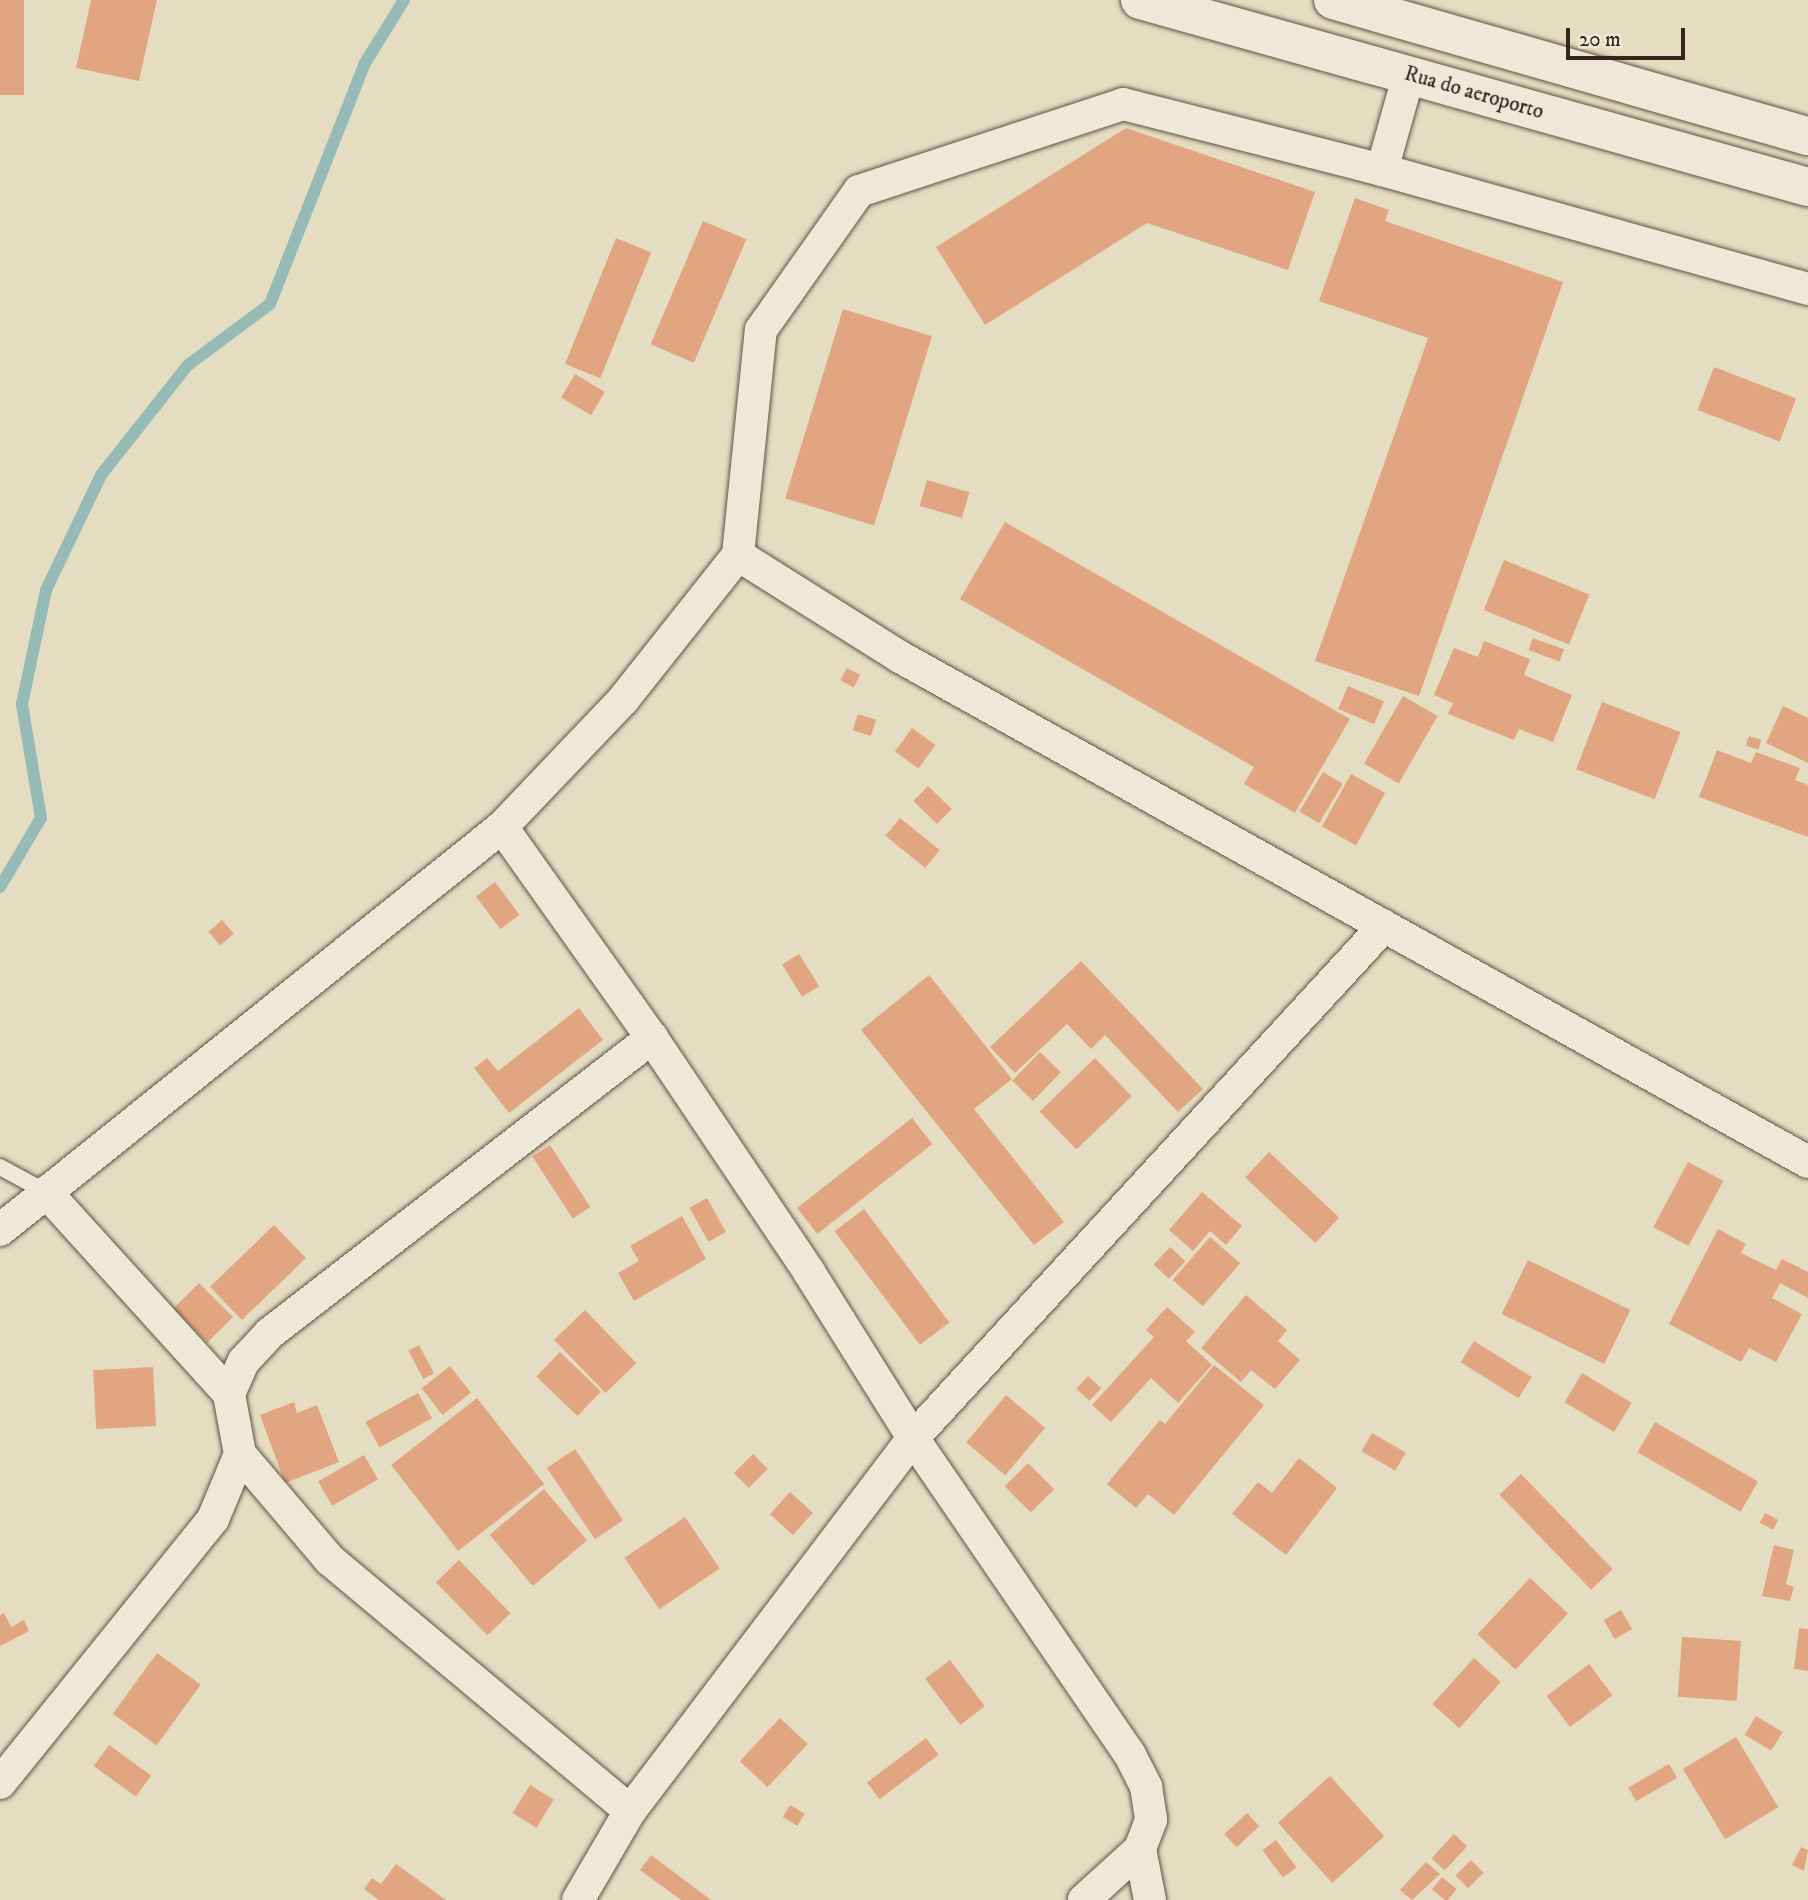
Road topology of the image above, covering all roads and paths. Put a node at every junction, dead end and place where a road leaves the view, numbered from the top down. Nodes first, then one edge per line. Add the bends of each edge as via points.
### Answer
1 (1140, 0) edge
2 (1333, 0) edge
3 (1409, 74) junction
4 (1808, 136) edge
5 (1382, 170) junction
6 (1808, 187) edge
7 (1808, 289) edge
8 (738, 555) junction
9 (502, 827) junction
10 (1384, 926) junction
11 (652, 1038) junction
12 (1808, 1162) edge
13 (0, 1167) edge
14 (46, 1192) junction
15 (0, 1230) edge
16 (229, 1394) junction
17 (913, 1438) junction
18 (240, 1454) junction
19 (0, 1783) edge
20 (630, 1811) junction
21 (1140, 1849) junction
22 (578, 1900) edge
23 (1084, 1900) edge
24 (1150, 1900) edge

1 - 3 main road, Rua do aeroporto
2 - 4 main road
3 - 5 street
3 - 6 main road, Rua do aeroporto
5 - 7 street
5 - 8 street via 1123,104 859,191 761,330
8 - 9 street via 623,700
8 - 10 street via 900,657
9 - 11 street
9 - 14 street
10 - 12 street
10 - 17 street
11 - 16 street via 270,1333 244,1362
11 - 17 street via 809,1272
13 - 14 lane
14 - 15 street
14 - 16 street
16 - 18 street
17 - 20 street
17 - 21 street via 1130,1755 1146,1787 1151,1819
18 - 19 street via 213,1519 179,1566
18 - 20 street via 330,1560
20 - 22 street
21 - 23 street
21 - 24 street

